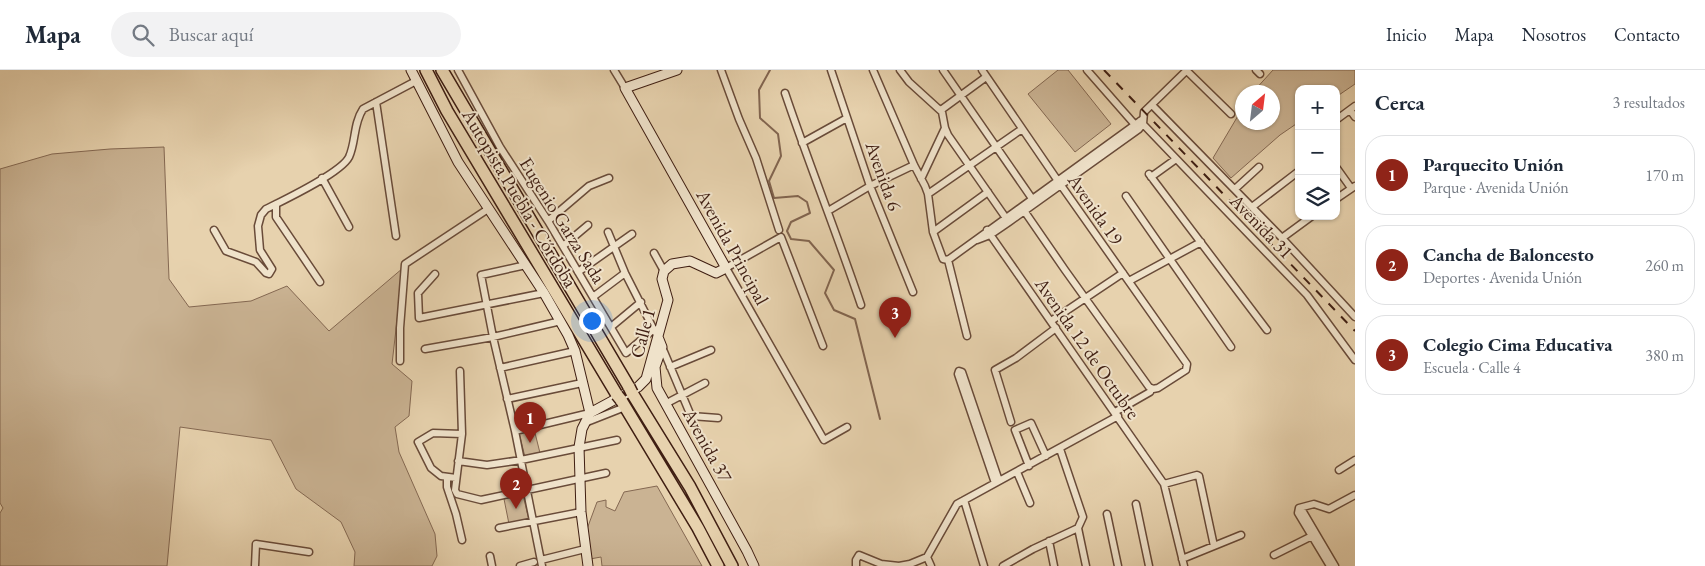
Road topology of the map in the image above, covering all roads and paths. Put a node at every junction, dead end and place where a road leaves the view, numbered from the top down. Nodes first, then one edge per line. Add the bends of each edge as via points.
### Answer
1 (411, 70) edge
2 (426, 70) edge
3 (442, 70) edge
4 (458, 70) edge
5 (614, 70) edge
6 (677, 70) edge
7 (721, 70) edge
8 (831, 70) edge
9 (873, 70) edge
10 (900, 70) edge
11 (943, 70) edge
12 (982, 70) edge
13 (1087, 70) edge
14 (1187, 70) edge
15 (986, 77) junction
16 (416, 81) junction
17 (625, 88) junction
18 (785, 93) dead end
19 (960, 95) junction
20 (376, 102) junction
21 (1152, 105) junction
22 (1352, 108) edge
23 (941, 110) junction
24 (1231, 114) dead end
25 (1340, 117) edge
26 (848, 118) junction
27 (1355, 118) edge
28 (1140, 123) junction
29 (945, 128) junction
30 (1022, 129) junction
31 (802, 143) junction
32 (996, 147) junction
33 (1176, 159) junction
34 (914, 165) junction
35 (970, 166) junction
36 (1259, 168) dead end
37 (1340, 172) edge
38 (1295, 174) edge
39 (322, 178) junction
40 (609, 178) dead end
41 (921, 178) junction
42 (1059, 183) junction
43 (870, 186) junction
44 (1353, 187) edge
45 (1234, 189) junction
46 (988, 192) junction
47 (928, 194) junction
48 (1126, 196) dead end
49 (1340, 196) edge
50 (1034, 201) junction
51 (276, 204) junction
52 (1252, 207) junction
53 (488, 208) junction
54 (828, 211) junction
55 (1025, 212) junction
56 (1008, 220) junction
57 (1307, 220) edge
58 (548, 221) junction
59 (588, 226) dead end
60 (349, 227) dead end
61 (214, 230) dead end
62 (608, 232) dead end
63 (933, 232) junction
64 (989, 232) junction
65 (780, 233) junction
66 (632, 234) dead end
67 (396, 236) dead end
68 (1282, 238) junction
69 (1201, 242) junction
70 (563, 246) junction
71 (615, 247) junction
72 (654, 253) dead end
73 (948, 260) junction
74 (1169, 260) junction
75 (526, 265) junction
76 (726, 268) junction
77 (578, 272) junction
78 (1122, 272) junction
79 (625, 273) junction
80 (435, 274) dead end
81 (663, 275) junction
82 (1128, 281) junction
83 (320, 282) dead end
84 (912, 292) dead end
85 (544, 293) junction
86 (593, 297) junction
87 (1085, 298) junction
88 (641, 302) junction
89 (487, 305) junction
90 (861, 305) dead end
91 (1355, 317) edge
92 (561, 321) junction
93 (1051, 321) junction
94 (611, 327) junction
95 (1056, 328) junction
96 (1267, 330) dead end
97 (656, 333) junction
98 (493, 336) junction
99 (966, 336) dead end
100 (823, 346) dead end
101 (662, 347) junction
102 (1231, 347) dead end
103 (425, 349) dead end
104 (711, 350) dead end
105 (575, 351) junction
106 (1355, 360) edge
107 (400, 361) dead end
108 (670, 367) junction
109 (500, 368) junction
110 (460, 371) dead end
111 (582, 383) junction
112 (705, 383) dead end
113 (1150, 389) junction
114 (682, 395) junction
115 (507, 399) junction
116 (621, 401) junction
117 (666, 403) junction
118 (1116, 414) junction
119 (588, 418) junction
120 (718, 418) dead end
121 (1011, 422) dead end
122 (847, 427) dead end
123 (515, 431) junction
124 (462, 434) junction
125 (617, 440) dead end
126 (579, 447) junction
127 (1060, 449) junction
128 (1046, 456) junction
129 (521, 460) junction
130 (1355, 460) edge
131 (458, 461) junction
132 (1029, 466) junction
133 (1339, 470) dead end
134 (1017, 472) junction
135 (606, 473) dead end
136 (447, 477) junction
137 (456, 478) junction
138 (579, 479) junction
139 (997, 482) junction
140 (1164, 484) junction
141 (527, 491) junction
142 (1355, 495) edge
143 (964, 500) junction
144 (1030, 503) dead end
145 (1136, 504) dead end
146 (581, 512) junction
147 (1107, 514) dead end
148 (532, 521) junction
149 (499, 528) dead end
150 (1078, 528) junction
151 (1314, 535) junction
152 (1241, 536) dead end
153 (462, 540) dead end
154 (1049, 541) junction
155 (1214, 546) junction
156 (585, 549) junction
157 (309, 552) dead end
158 (1274, 555) dead end
159 (490, 556) dead end
160 (927, 557) junction
161 (539, 563) edge
162 (1183, 563) edge
163 (882, 565) edge
164 (255, 566) edge
165 (492, 566) edge
166 (520, 566) edge
167 (588, 566) edge
168 (718, 566) edge
169 (732, 566) edge
170 (754, 566) edge
171 (856, 566) edge
172 (931, 566) edge
173 (984, 566) edge
174 (1003, 566) edge
175 (1054, 566) edge
176 (1086, 566) edge
177 (1118, 566) edge
178 (1149, 566) edge
179 (1333, 566) edge

1 - 16 street
2 - 116 highway, Autopista Puebla - Córdoba via 447,111
3 - 169 highway, Autopista Puebla - Córdoba via 690,487
4 - 58 street, Eugenio Garza Sada via 500,147
5 - 17 street, Avenida Principal
6 - 17 street
7 - 65 street via 756,158
8 - 26 street, Avenida 6
9 - 34 street
10 - 23 street
11 - 19 street
12 - 15 street, Avenida 19
13 - 28 street, Avenida 31
14 - 21 street
14 - 24 street
15 - 19 street
15 - 30 street, Avenida 19
16 - 20 street
16 - 53 street via 458,162
17 - 76 street, Avenida Principal
18 - 31 street
19 - 23 street
19 - 32 street
20 - 39 street via 363,109 358,117 348,160
20 - 67 street
21 - 28 street via 1144,112
21 - 45 street
22 - 25 street
22 - 27 street
23 - 29 street
26 - 31 street
26 - 43 street, Avenida 6
28 - 33 street, Avenida 31
28 - 42 street
29 - 35 street
29 - 41 street
30 - 32 street
30 - 42 street, Avenida 19
31 - 54 street
32 - 35 street
32 - 50 street
33 - 69 street via 1150,176
33 - 106 street, Avenida 31 via 1308,295
34 - 41 street
34 - 43 street
35 - 46 street
35 - 47 street
36 - 45 street
37 - 44 street
38 - 52 street
39 - 51 street
39 - 60 street
40 - 58 street via 590,186
41 - 47 street
42 - 50 street
42 - 78 street, Avenida 19
43 - 54 street
43 - 84 street, Avenida 6
44 - 49 street
45 - 52 street
46 - 56 street
46 - 63 street
47 - 63 street
48 - 74 street
50 - 55 street
50 - 56 street
51 - 61 street via 261,215 258,226 260,250 272,269 269,274 256,262 226,251
51 - 83 street via 276,217
52 - 68 street
53 - 75 street
53 - 107 street via 405,264
54 - 90 street
55 - 56 street
55 - 87 street
56 - 64 street
57 - 68 street
58 - 70 street, Eugenio Garza Sada
59 - 70 street
62 - 71 street
63 - 73 street via 943,259
64 - 73 street
64 - 93 street, Avenida 12 de Octubre
65 - 76 street
65 - 100 street
66 - 71 street
68 - 91 street
69 - 74 street
69 - 96 street
70 - 77 street, Eugenio Garza Sada
71 - 77 street
71 - 79 street
72 - 81 street
73 - 99 street
74 - 82 street
74 - 102 street
75 - 85 street
75 - 89 street via 481,275
76 - 81 street via 716,273 690,261 672,264
76 - 122 street, Avenida Principal via 824,440
77 - 86 street, Eugenio Garza Sada
78 - 82 street, Avenida 19
78 - 87 street
79 - 86 street
79 - 88 street
80 - 89 street via 418,293 419,318
81 - 97 street, Calle 1 via 668,300
82 - 113 street, Avenida 19 via 1187,364 1186,370 1158,388
85 - 89 street
85 - 92 street
86 - 94 street, Eugenio Garza Sada
87 - 93 street
87 - 113 street
88 - 94 street
88 - 97 street
89 - 98 street
92 - 98 street
92 - 105 street
93 - 95 street, Avenida 12 de Octubre
94 - 97 street, Eugenio Garza Sada via 626,352
95 - 118 street, Avenida 12 de Octubre
95 - 121 street via 995,370
97 - 101 street
97 - 119 street, Calle 1 via 643,384
98 - 103 street
98 - 109 street
101 - 108 street
101 - 117 street, Avenida 37 via 655,377
104 - 108 street
105 - 109 street
105 - 111 street
108 - 114 street
109 - 115 street
110 - 124 street
111 - 115 street
111 - 119 street
112 - 114 street
113 - 118 street
114 - 117 street
114 - 120 street via 692,417
115 - 123 street
116 - 119 street
116 - 168 highway, Autopista Puebla - Córdoba
117 - 170 street, Avenida 37
118 - 127 street
118 - 140 street, Avenida 12 de Octubre
119 - 123 street
119 - 126 street
123 - 129 street
124 - 131 street
124 - 136 street via 433,433 418,442 431,468
125 - 126 street
126 - 129 street
126 - 138 street
127 - 128 street
127 - 150 street via 1083,517
128 - 132 street
128 - 132 street via 1031,423 1015,430
129 - 131 street via 487,465
129 - 141 street
130 - 133 street
131 - 137 street
132 - 134 street
134 - 139 street
134 - 144 street
135 - 138 street
136 - 137 street
136 - 153 street
137 - 141 street via 456,494 481,500
138 - 141 street
138 - 146 street
139 - 139 street via 962,372 960,371 958,374
139 - 143 street
140 - 155 street via 1199,476
140 - 162 street
141 - 148 street
142 - 151 street via 1329,509 1314,504 1299,508
143 - 160 street via 953,508
143 - 173 street
145 - 178 street
146 - 148 street
146 - 156 street
147 - 177 street
148 - 149 street
148 - 161 street
150 - 154 street
150 - 176 street
151 - 158 street
151 - 179 street
152 - 155 street
154 - 174 street
154 - 175 street
155 - 162 street
156 - 161 street
156 - 167 street
157 - 164 street via 256,544
159 - 165 street
160 - 163 street via 904,566
160 - 172 street
161 - 166 street
163 - 171 street via 859,555

